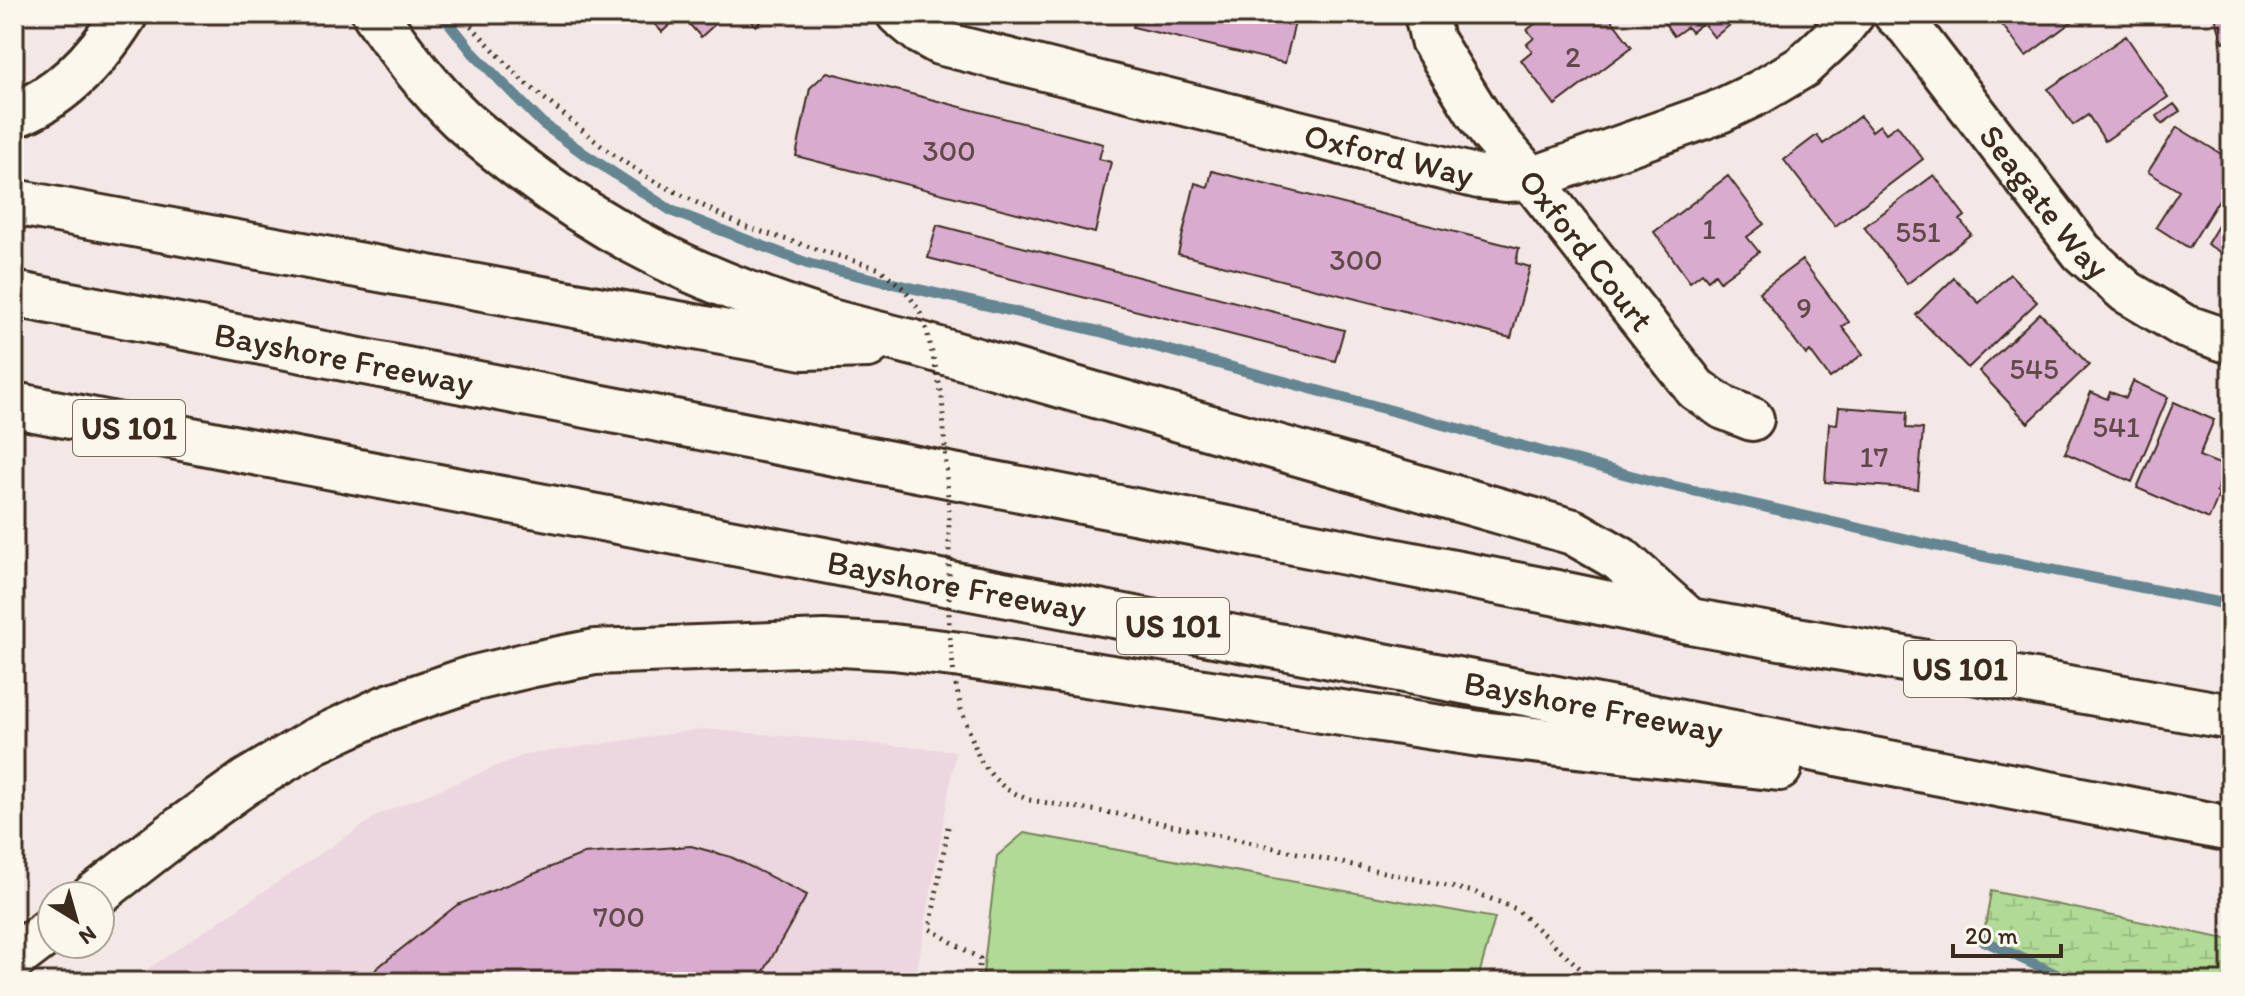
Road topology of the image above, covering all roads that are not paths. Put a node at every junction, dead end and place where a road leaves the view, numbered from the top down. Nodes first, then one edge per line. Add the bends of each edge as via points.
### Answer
1 (125, 14) edge
2 (375, 14) edge
3 (898, 14) edge
4 (1426, 14) edge
5 (1853, 14) edge
6 (1895, 14) edge
7 (14, 115) edge
8 (1531, 179) junction
9 (14, 202) edge
10 (14, 294) edge
11 (2231, 342) edge
12 (918, 344) junction
13 (14, 405) edge
14 (1752, 419) dead end
15 (14, 423) edge
16 (243, 450) junction
17 (1690, 621) junction
18 (2231, 717) edge
19 (2102, 804) junction
20 (2231, 829) edge
21 (115, 880) edge
22 (36, 941) edge
23 (14, 958) edge

1 - 7 highway via 108,42 71,80
2 - 12 highway via 460,118 603,226 711,280 826,321
3 - 8 street, Oxford Way via 939,43 1479,177
4 - 8 street, Oxford Court via 1432,40 1476,111
5 - 8 street, Oxford Way via 1802,67 1760,92 1716,113
6 - 11 street, Seagate Way via 2082,252 2127,292 2184,326
8 - 14 street, Oxford Court via 1696,389
9 - 12 highway via 804,347
10 - 17 highway, Bayshore Freeway / US 101
12 - 17 highway via 1573,532 1620,559
13 - 16 highway, Bayshore Freeway / US 101
15 - 16 highway
16 - 19 highway, Bayshore Freeway / US 101
17 - 18 highway, Bayshore Freeway / US 101
19 - 20 highway, Bayshore Freeway / US 101
19 - 21 highway via 1480,734 961,655 824,643 595,652 471,679 386,708 315,741 246,782
22 - 23 highway

